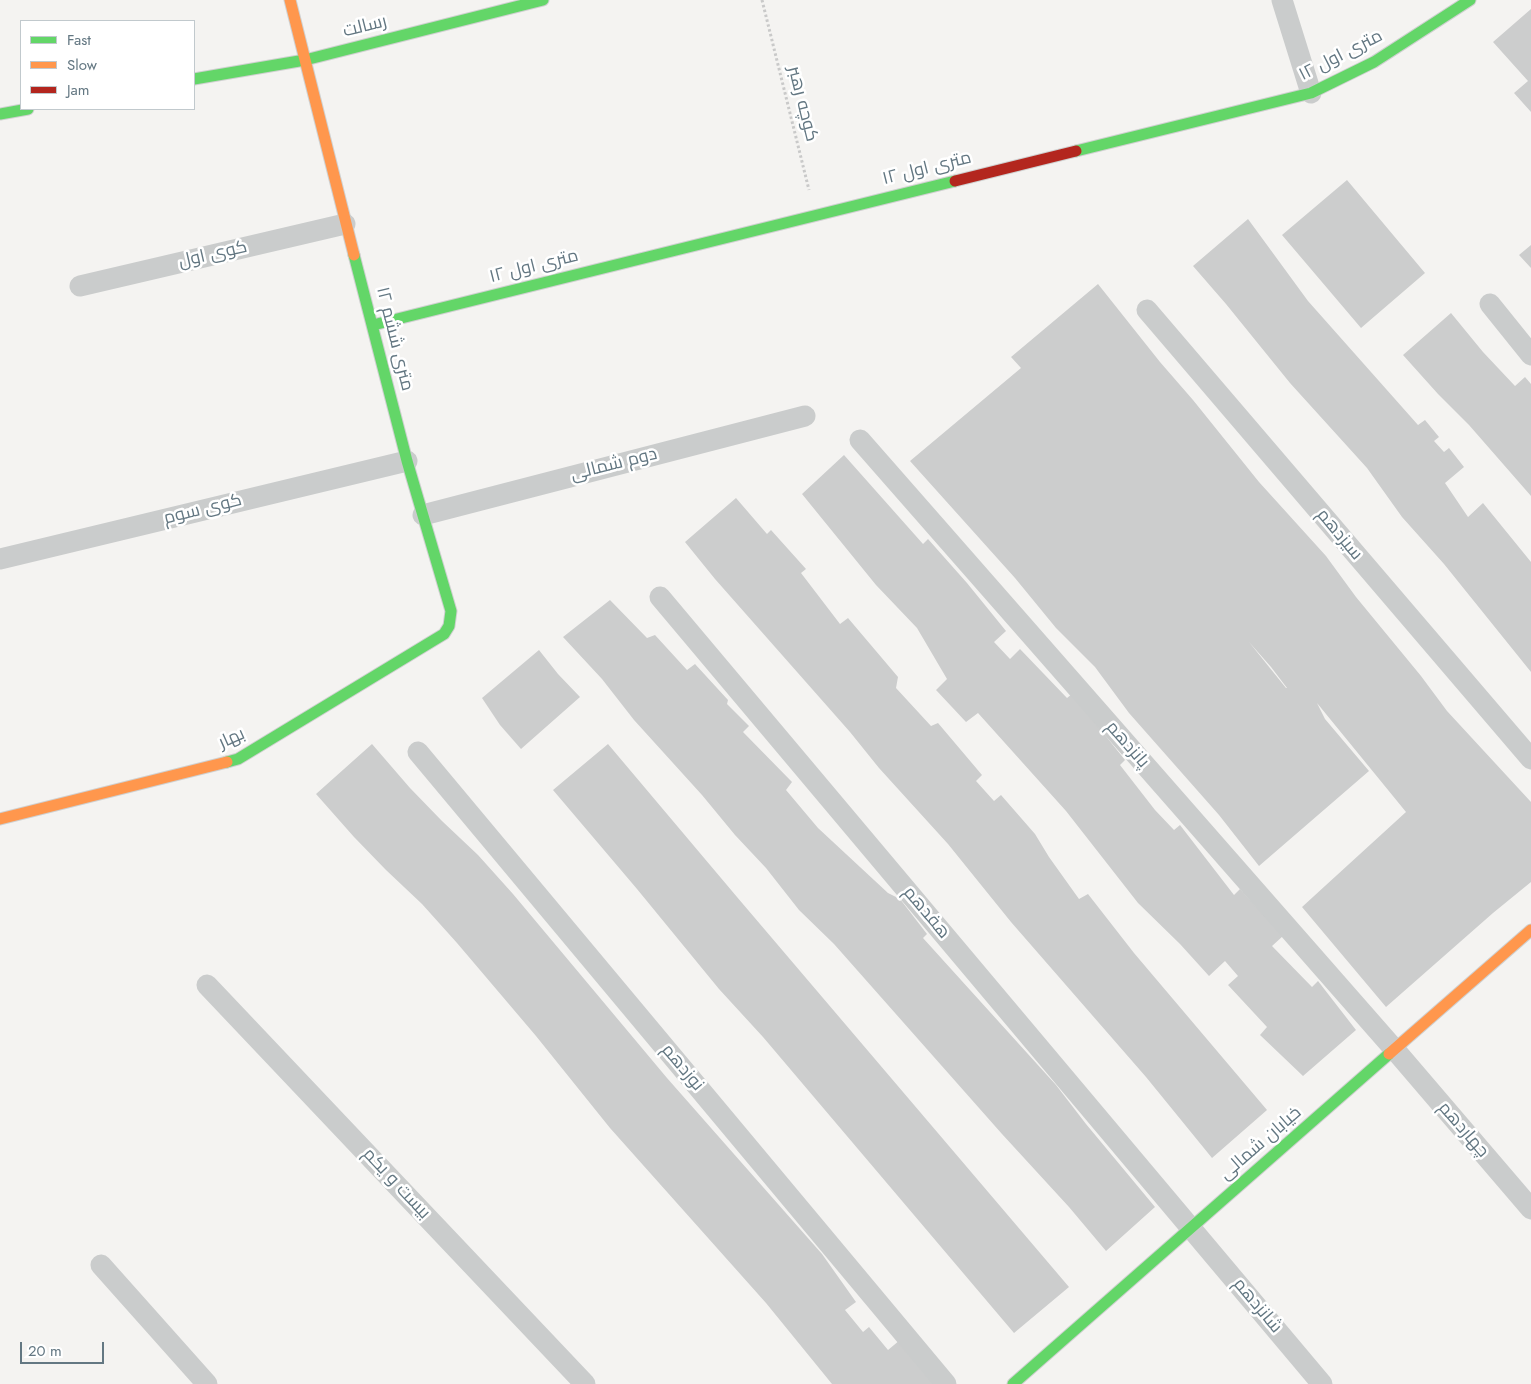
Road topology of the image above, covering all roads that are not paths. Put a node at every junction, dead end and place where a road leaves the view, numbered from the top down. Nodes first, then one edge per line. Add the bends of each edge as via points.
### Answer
1 (290, 0) edge
2 (544, 0) edge
3 (1282, 0) edge
4 (1470, 0) edge
5 (305, 60) junction
6 (195, 79) edge
7 (1311, 94) junction
8 (22, 110) edge
9 (0, 114) edge
10 (345, 224) junction
11 (80, 286) dead end
12 (1490, 304) dead end
13 (1147, 310) dead end
14 (373, 325) junction
15 (1531, 355) edge
16 (805, 416) dead end
17 (860, 440) dead end
18 (407, 461) junction
19 (423, 515) junction
20 (0, 559) edge
21 (660, 597) dead end
22 (449, 626) joint
23 (418, 752) dead end
24 (1531, 760) edge
25 (0, 819) edge
26 (1531, 930) edge
27 (207, 985) dead end
28 (1395, 1050) junction
29 (1531, 1209) edge
30 (1192, 1228) junction
31 (101, 1265) dead end
32 (207, 1384) edge
33 (585, 1384) edge
34 (946, 1384) edge
35 (1013, 1384) edge
36 (1322, 1384) edge

1 - 5 street, ۱۲ متری ششم
2 - 5 street, رسالت
3 - 7 street
4 - 7 street, ۱۲ متری اول via 1374,62
5 - 6 street, رسالت
5 - 10 street, ۱۲ متری ششم
7 - 14 street, ۱۲ متری اول
8 - 9 street
10 - 11 street, کوی اول
10 - 14 street, ۱۲ متری ششم
12 - 15 street
13 - 24 street, سیزدهم
14 - 18 street, ۱۲ متری ششم
16 - 19 street, دوم شمالی
17 - 28 street, پانزدهم
18 - 19 street, ۱۲ متری ششم
18 - 20 street, کوی سوم
19 - 22 street, ۱۲ متری ششم via 450,611
21 - 30 street, هفدهم
22 - 25 street, بهار via 444,634 238,759
23 - 34 street, نوزدهم
26 - 28 street, خیابان شمالی
27 - 33 street, بیست و یکم
28 - 29 street, چهاردهم
28 - 30 street, خیابان شمالی
30 - 35 street, خیابان شمالی
30 - 36 street, شانزدهم
31 - 32 street

